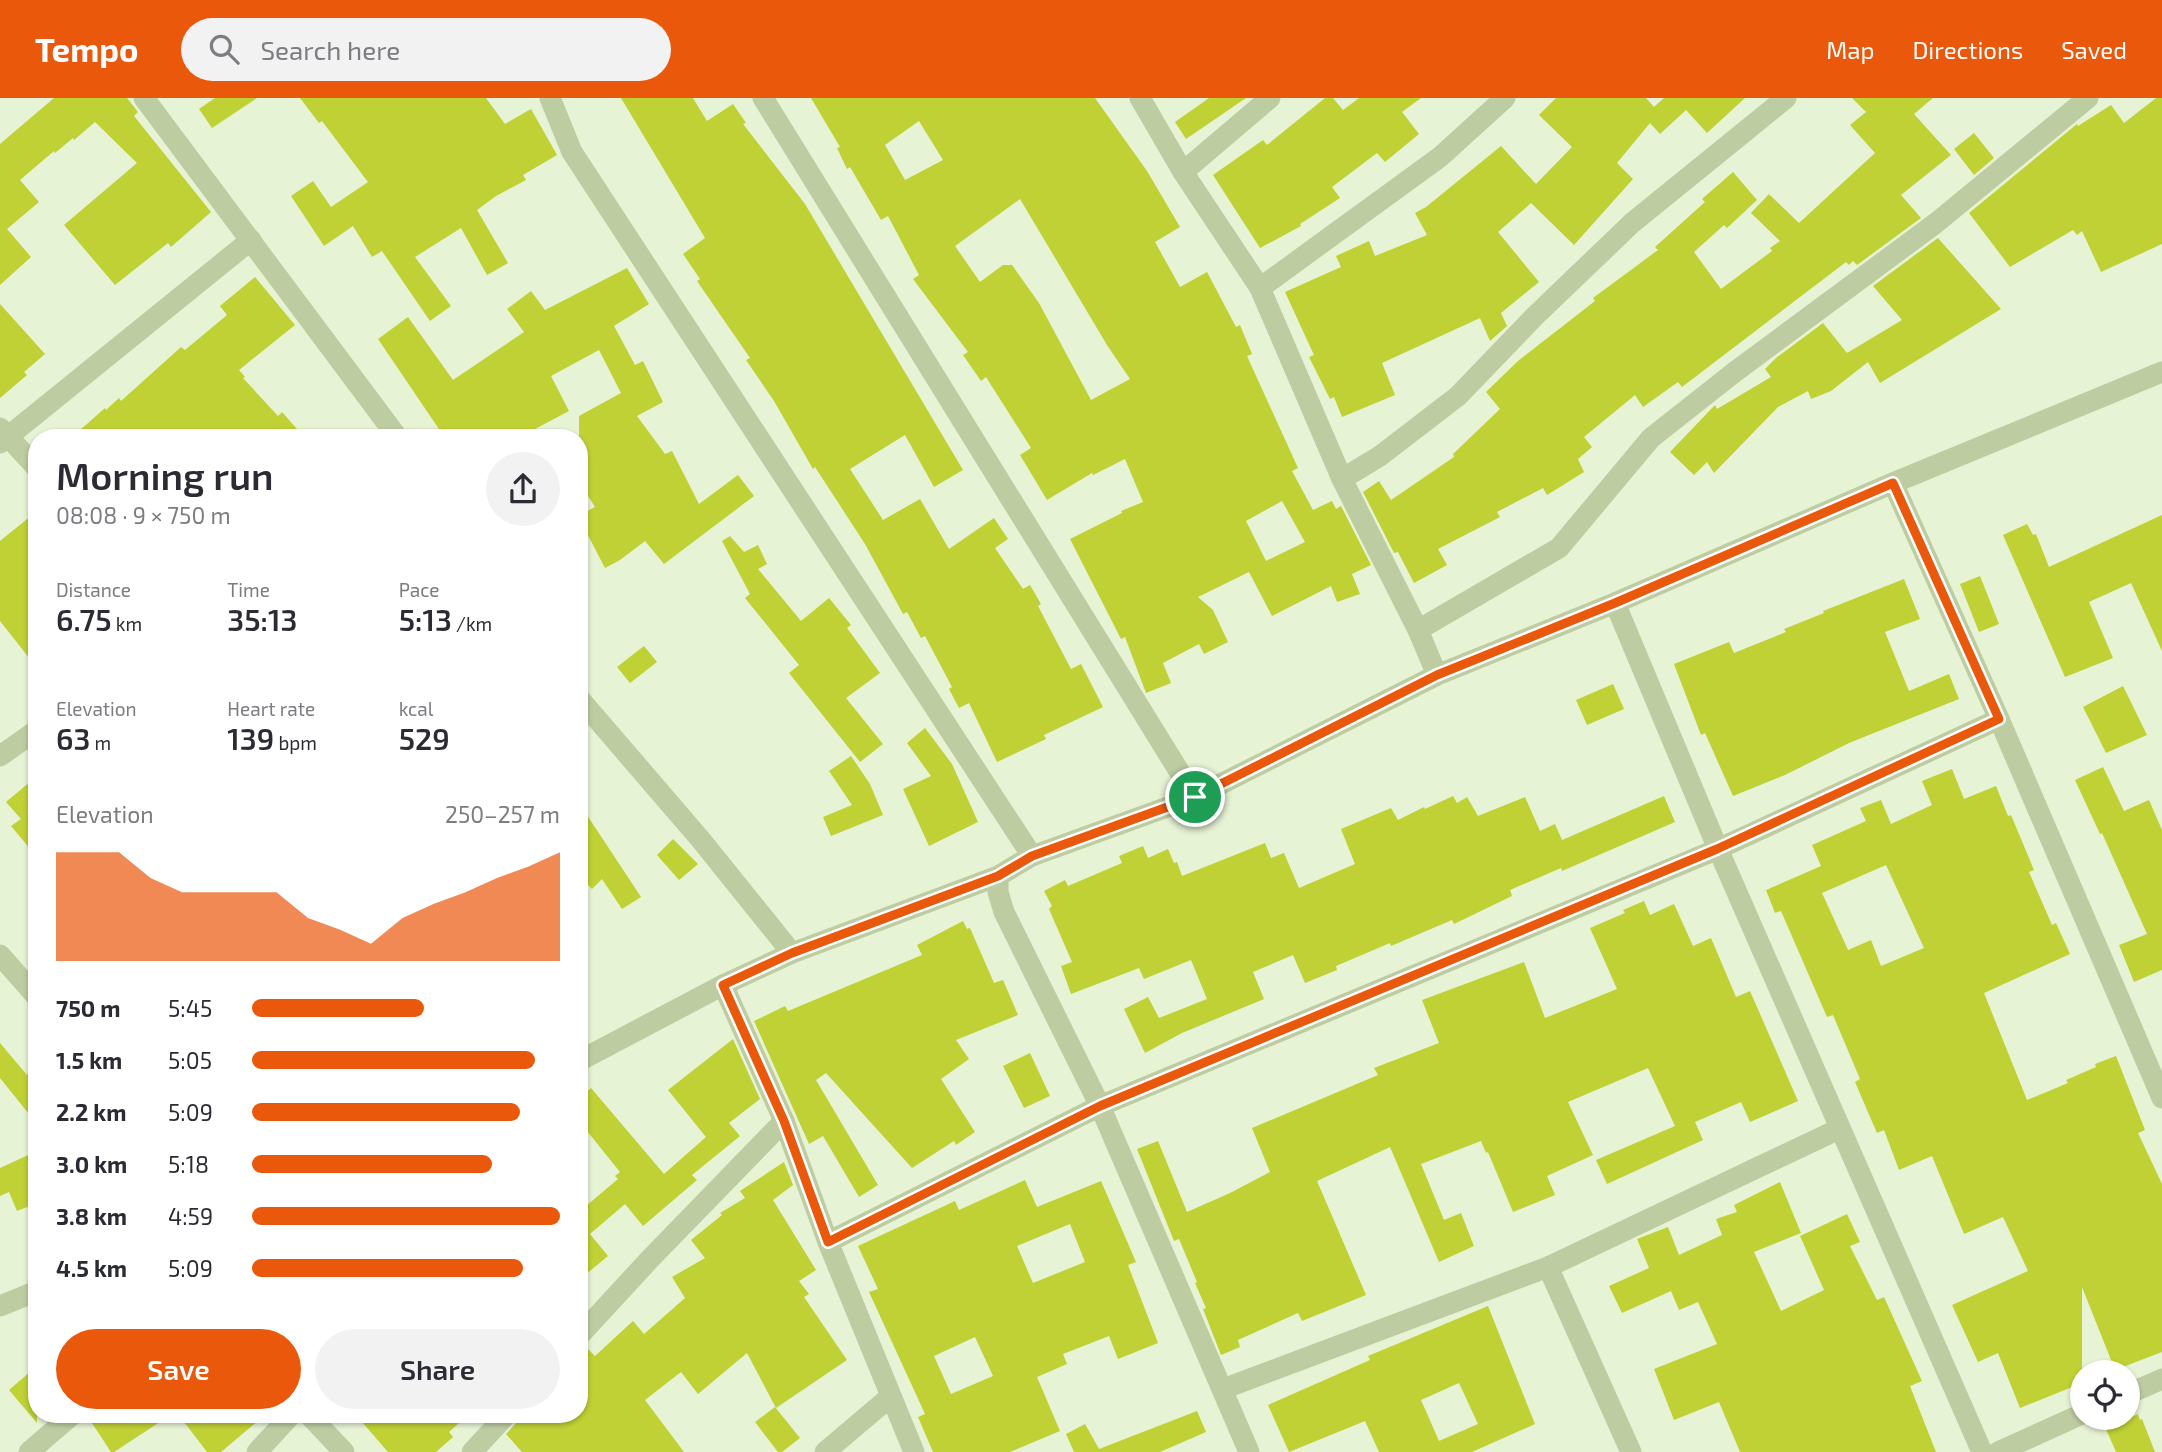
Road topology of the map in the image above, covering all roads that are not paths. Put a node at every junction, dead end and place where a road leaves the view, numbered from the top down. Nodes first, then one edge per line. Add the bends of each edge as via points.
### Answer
1 (144, 98) edge
2 (550, 98) edge
3 (763, 98) edge
4 (1140, 98) edge
5 (1270, 98) edge
6 (1505, 98) edge
7 (1786, 98) edge
8 (2088, 98) edge
9 (1183, 172) junction
10 (251, 240) junction
11 (1260, 288) junction
12 (2162, 372) edge
13 (391, 429) edge
14 (2, 436) edge
15 (28, 460) edge
16 (1342, 479) junction
17 (1893, 483) junction
18 (1615, 603) junction
19 (1418, 630) junction
20 (1437, 675) junction
21 (588, 708) edge
22 (1999, 719) junction
23 (28, 736) edge
24 (0, 756) edge
25 (1195, 797) junction
26 (1717, 849) junction
27 (1032, 856) junction
28 (998, 876) junction
29 (792, 953) junction
30 (0, 956) edge
31 (723, 985) junction
32 (28, 988) edge
33 (588, 1055) edge
34 (2162, 1098) edge
35 (1100, 1106) junction
36 (784, 1121) junction
37 (1839, 1129) junction
38 (828, 1242) junction
39 (1548, 1267) junction
40 (28, 1295) edge
41 (0, 1306) edge
42 (588, 1326) edge
43 (2162, 1379) edge
44 (1223, 1389) junction
45 (2140, 1389) edge
46 (890, 1397) junction
47 (2070, 1419) edge
48 (63, 1423) edge
49 (284, 1423) edge
50 (317, 1423) edge
51 (499, 1423) edge
52 (29, 1452) edge
53 (257, 1452) edge
54 (344, 1452) edge
55 (472, 1452) edge
56 (825, 1452) edge
57 (914, 1452) edge
58 (1249, 1452) edge
59 (1631, 1452) edge
60 (1982, 1452) edge
61 (1998, 1452) edge

1 - 10 street
2 - 27 street via 572,152
3 - 25 street
4 - 9 street
5 - 9 street
6 - 11 street via 1440,157
7 - 16 street via 1632,223 1458,396 1380,457
8 - 19 street via 1936,223 1651,438 1559,548
9 - 11 street
10 - 13 street
10 - 14 street
11 - 16 street
12 - 17 street
14 - 15 street
16 - 19 street
17 - 18 street
17 - 22 street
18 - 20 street
18 - 26 street
19 - 20 street
20 - 25 street
21 - 29 street
22 - 26 street
22 - 34 street
23 - 24 street
25 - 27 street
26 - 35 street
26 - 37 street
27 - 28 street
28 - 29 street
28 - 35 street via 1004,912
29 - 31 street
30 - 32 street
31 - 33 street
31 - 36 street
35 - 38 street
35 - 44 street
36 - 38 street
36 - 42 street
37 - 39 street
37 - 60 street
38 - 46 street
39 - 44 street
39 - 59 street
40 - 41 street
43 - 45 street
44 - 58 street
46 - 56 street
46 - 57 street
47 - 61 street
48 - 52 street
49 - 53 street
50 - 54 street
51 - 55 street

